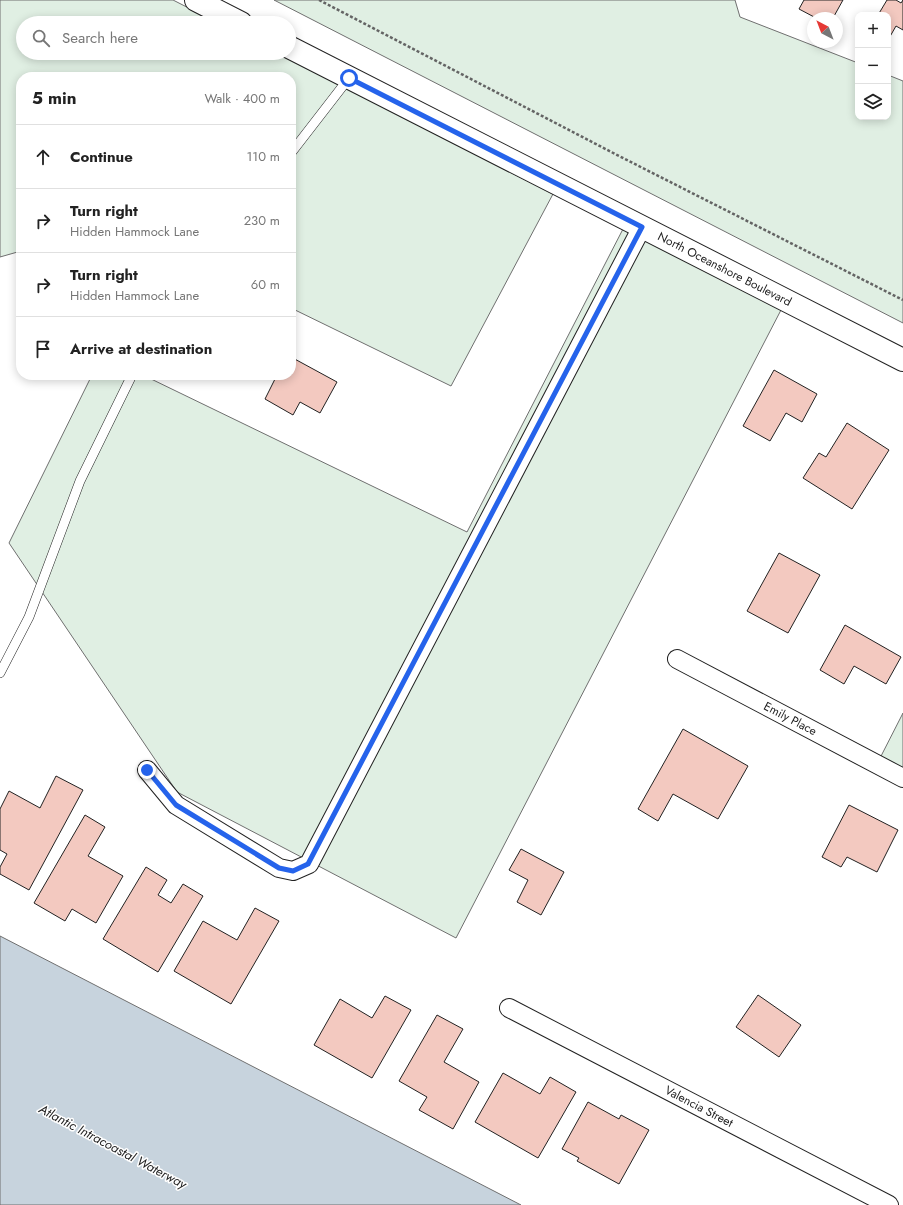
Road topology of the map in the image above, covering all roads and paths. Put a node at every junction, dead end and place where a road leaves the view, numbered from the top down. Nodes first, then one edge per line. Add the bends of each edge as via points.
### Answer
1 (196, 0) edge
2 (319, 0) edge
3 (227, 16) edge
4 (296, 51) edge
5 (349, 78) junction
6 (296, 147) edge
7 (642, 227) junction
8 (903, 300) edge
9 (903, 360) edge
10 (130, 380) edge
11 (678, 659) dead end
12 (0, 673) edge
13 (147, 770) dead end
14 (903, 778) edge
15 (509, 1008) dead end
16 (889, 1205) edge

1 - 3 main road
2 - 8 path via 618,156
4 - 5 main road, North Oceanshore Boulevard
5 - 6 lane
5 - 7 main road, North Oceanshore Boulevard
7 - 9 main road, North Oceanshore Boulevard
7 - 13 street via 308,864 293,871 279,868 176,805
10 - 12 lane via 80,481 29,617
11 - 14 street, Emily Place
15 - 16 street, Valencia Street

